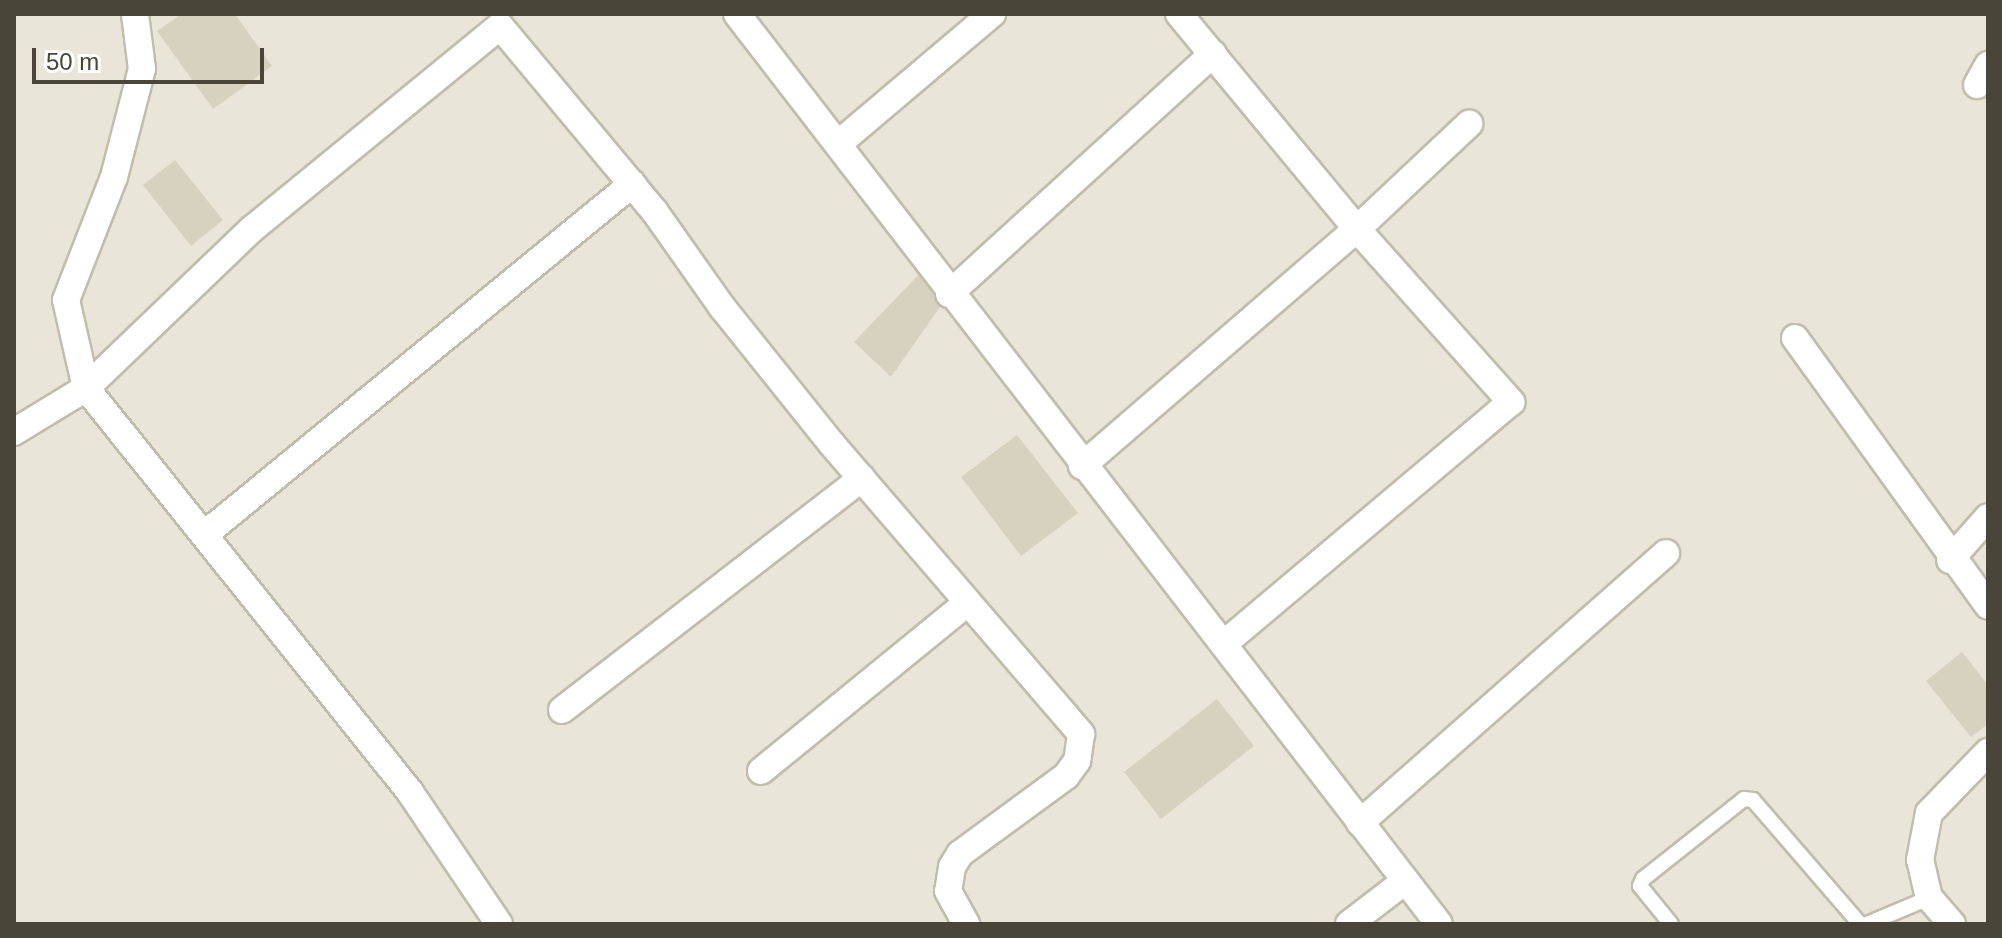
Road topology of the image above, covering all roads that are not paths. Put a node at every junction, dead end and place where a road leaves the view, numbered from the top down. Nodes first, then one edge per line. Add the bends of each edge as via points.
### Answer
1 (135, 14) edge
2 (737, 14) edge
3 (992, 14) edge
4 (1179, 14) edge
5 (495, 20) edge
6 (1213, 54) junction
7 (1469, 124) dead end
8 (838, 144) junction
9 (632, 184) junction
10 (1357, 229) junction
11 (949, 294) junction
12 (1795, 338) dead end
13 (86, 388) junction
14 (14, 432) edge
15 (1082, 466) junction
16 (862, 478) junction
17 (1988, 517) edge
18 (204, 535) junction
19 (1666, 553) dead end
20 (1950, 560) junction
21 (967, 603) junction
22 (1988, 606) edge
23 (1225, 643) junction
24 (562, 710) dead end
25 (1988, 752) edge
26 (761, 771) dead end
27 (1360, 823) junction
28 (1405, 881) junction
29 (1929, 898) junction
30 (499, 924) edge
31 (966, 924) edge
32 (1349, 924) edge
33 (1439, 924) edge
34 (1671, 924) edge
35 (1860, 924) edge
36 (1867, 924) edge
37 (1952, 924) edge

1 - 13 street via 142,69 114,177 66,300
2 - 8 street
3 - 8 street
4 - 6 street
5 - 9 street
5 - 13 street via 252,229
6 - 10 street
6 - 11 street
7 - 10 street
8 - 11 street
9 - 16 street via 722,307
9 - 18 street
10 - 15 street
10 - 23 street via 1511,402
11 - 15 street
12 - 20 street
13 - 14 street
13 - 18 street
15 - 23 street
16 - 21 street
16 - 24 street
17 - 20 street
18 - 30 street via 410,792
19 - 27 street
20 - 22 street
21 - 26 street
21 - 31 street via 1076,726 1081,746 1066,776 960,854 947,879 948,891
23 - 27 street
25 - 29 street via 1929,813 1920,860
27 - 28 street
28 - 32 street
28 - 33 street
29 - 36 lane
29 - 37 street
34 - 35 lane via 1640,886 1643,879 1744,799 1753,800

